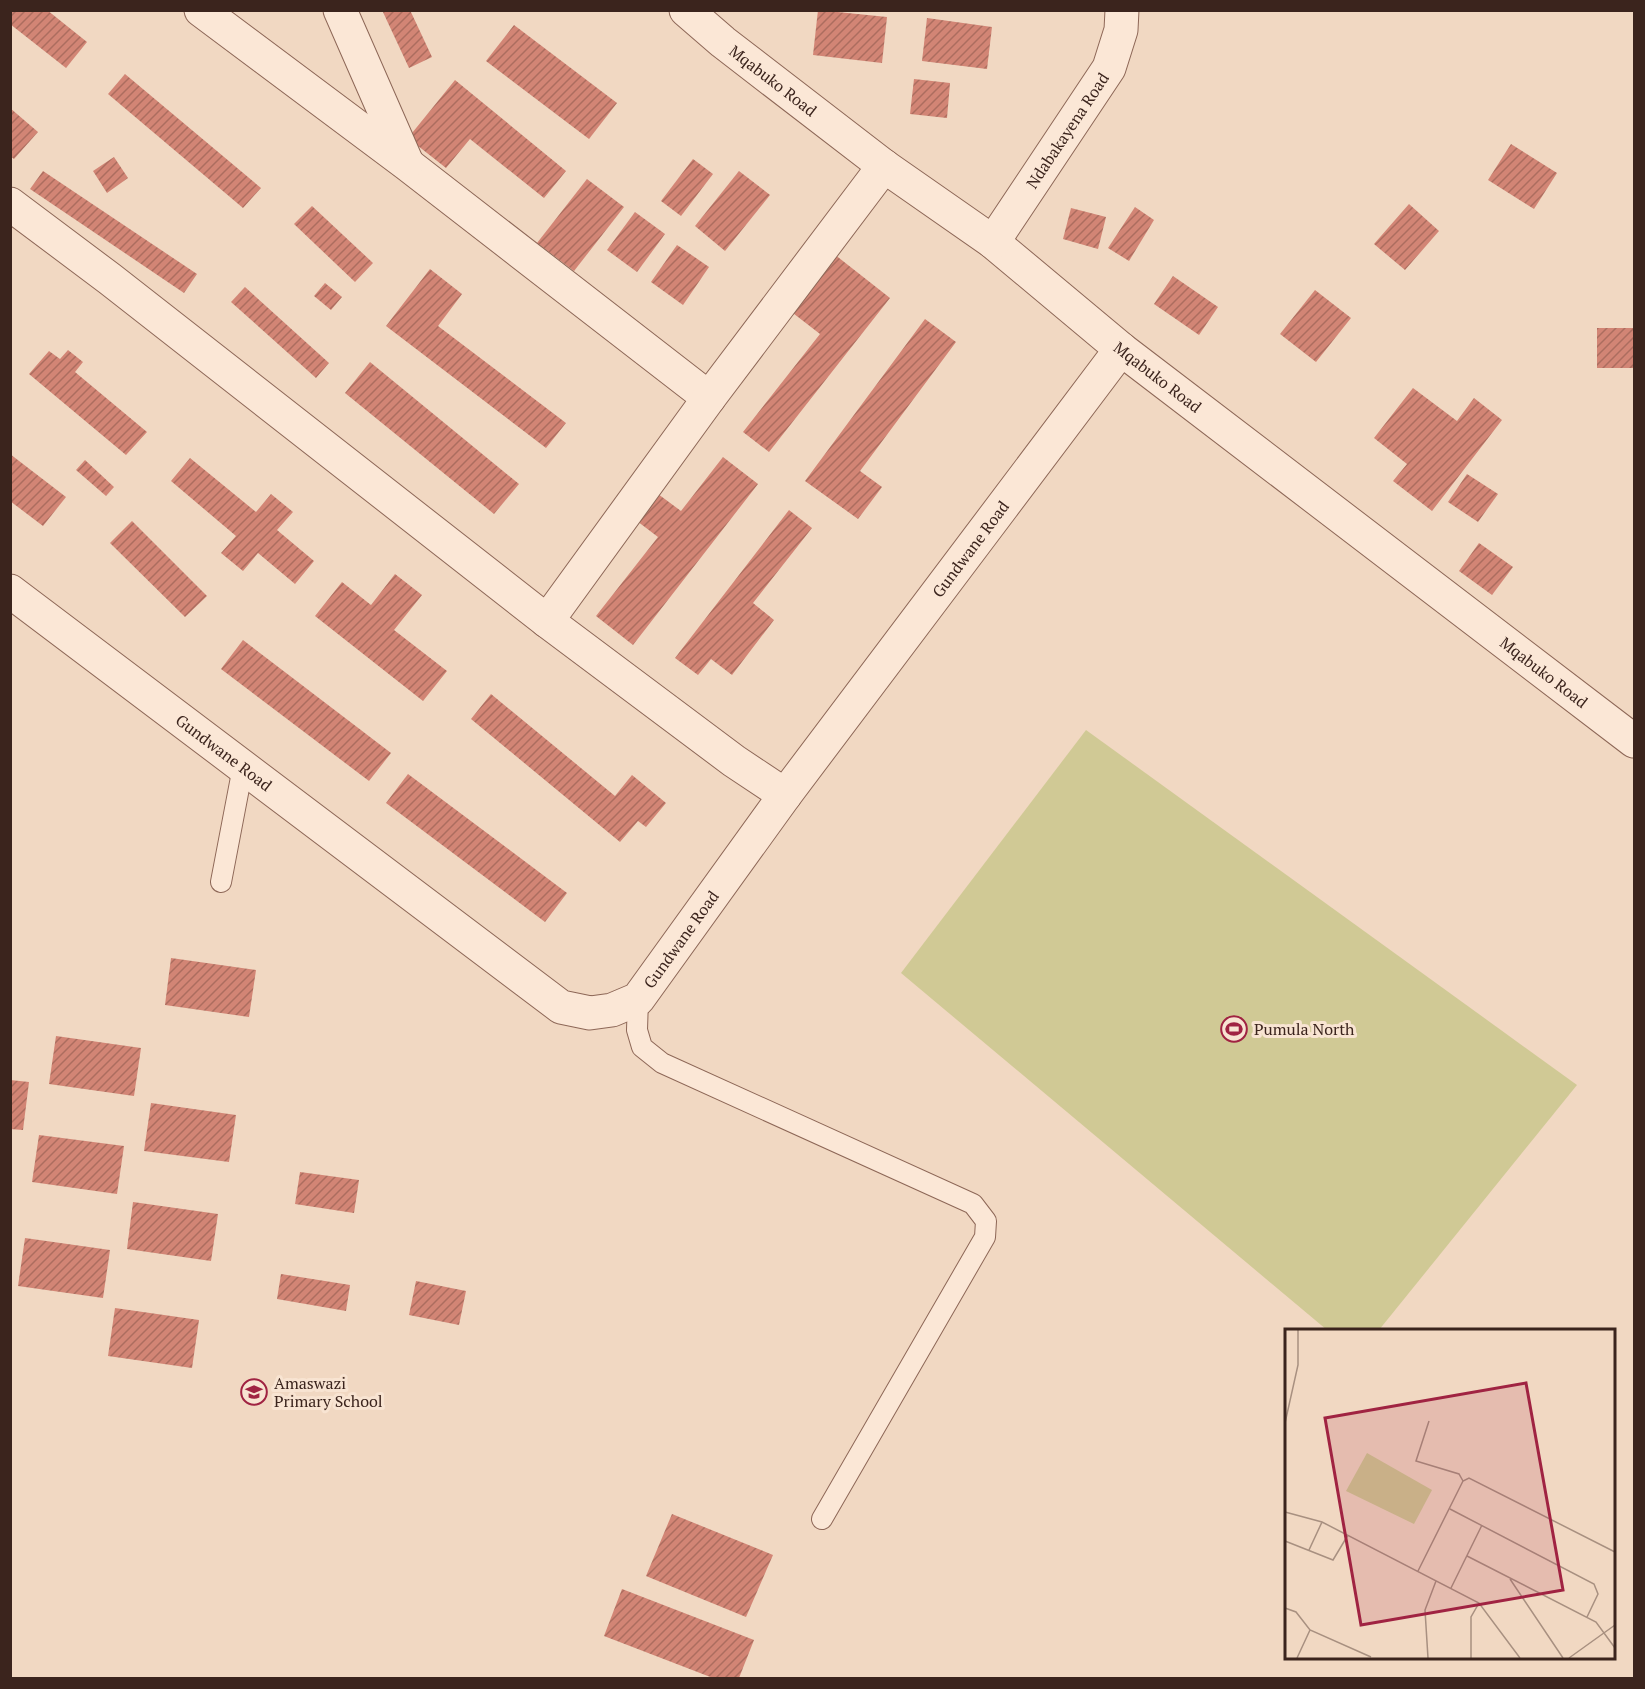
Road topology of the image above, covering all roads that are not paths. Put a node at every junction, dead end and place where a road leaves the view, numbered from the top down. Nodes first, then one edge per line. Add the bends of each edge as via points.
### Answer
1 (201, 10) edge
2 (340, 10) edge
3 (686, 10) edge
4 (1122, 10) edge
5 (407, 164) junction
6 (884, 166) junction
7 (10, 204) edge
8 (993, 243) junction
9 (1122, 349) junction
10 (709, 398) junction
11 (10, 591) edge
12 (547, 621) junction
13 (1632, 735) edge
14 (243, 767) junction
15 (785, 795) junction
16 (221, 882) dead end
17 (638, 999) junction
18 (822, 1519) dead end

1 - 5 street
2 - 5 street
3 - 6 street, Mqabuko Road
4 - 8 street, Ndabakayena Road via 1121,30 1109,68
5 - 10 street
6 - 8 street, Mqabuko Road
6 - 10 street
7 - 12 street
8 - 9 street, Mqabuko Road
9 - 13 street, Mqabuko Road
9 - 15 street, Gundwane Road
10 - 12 street
11 - 14 street, Gundwane Road
12 - 15 street
14 - 16 lane
14 - 17 street, Gundwane Road via 561,1007 590,1013 612,1010
15 - 17 street, Gundwane Road
17 - 18 lane via 637,1030 642,1047 662,1063 974,1204 986,1221 985,1237

